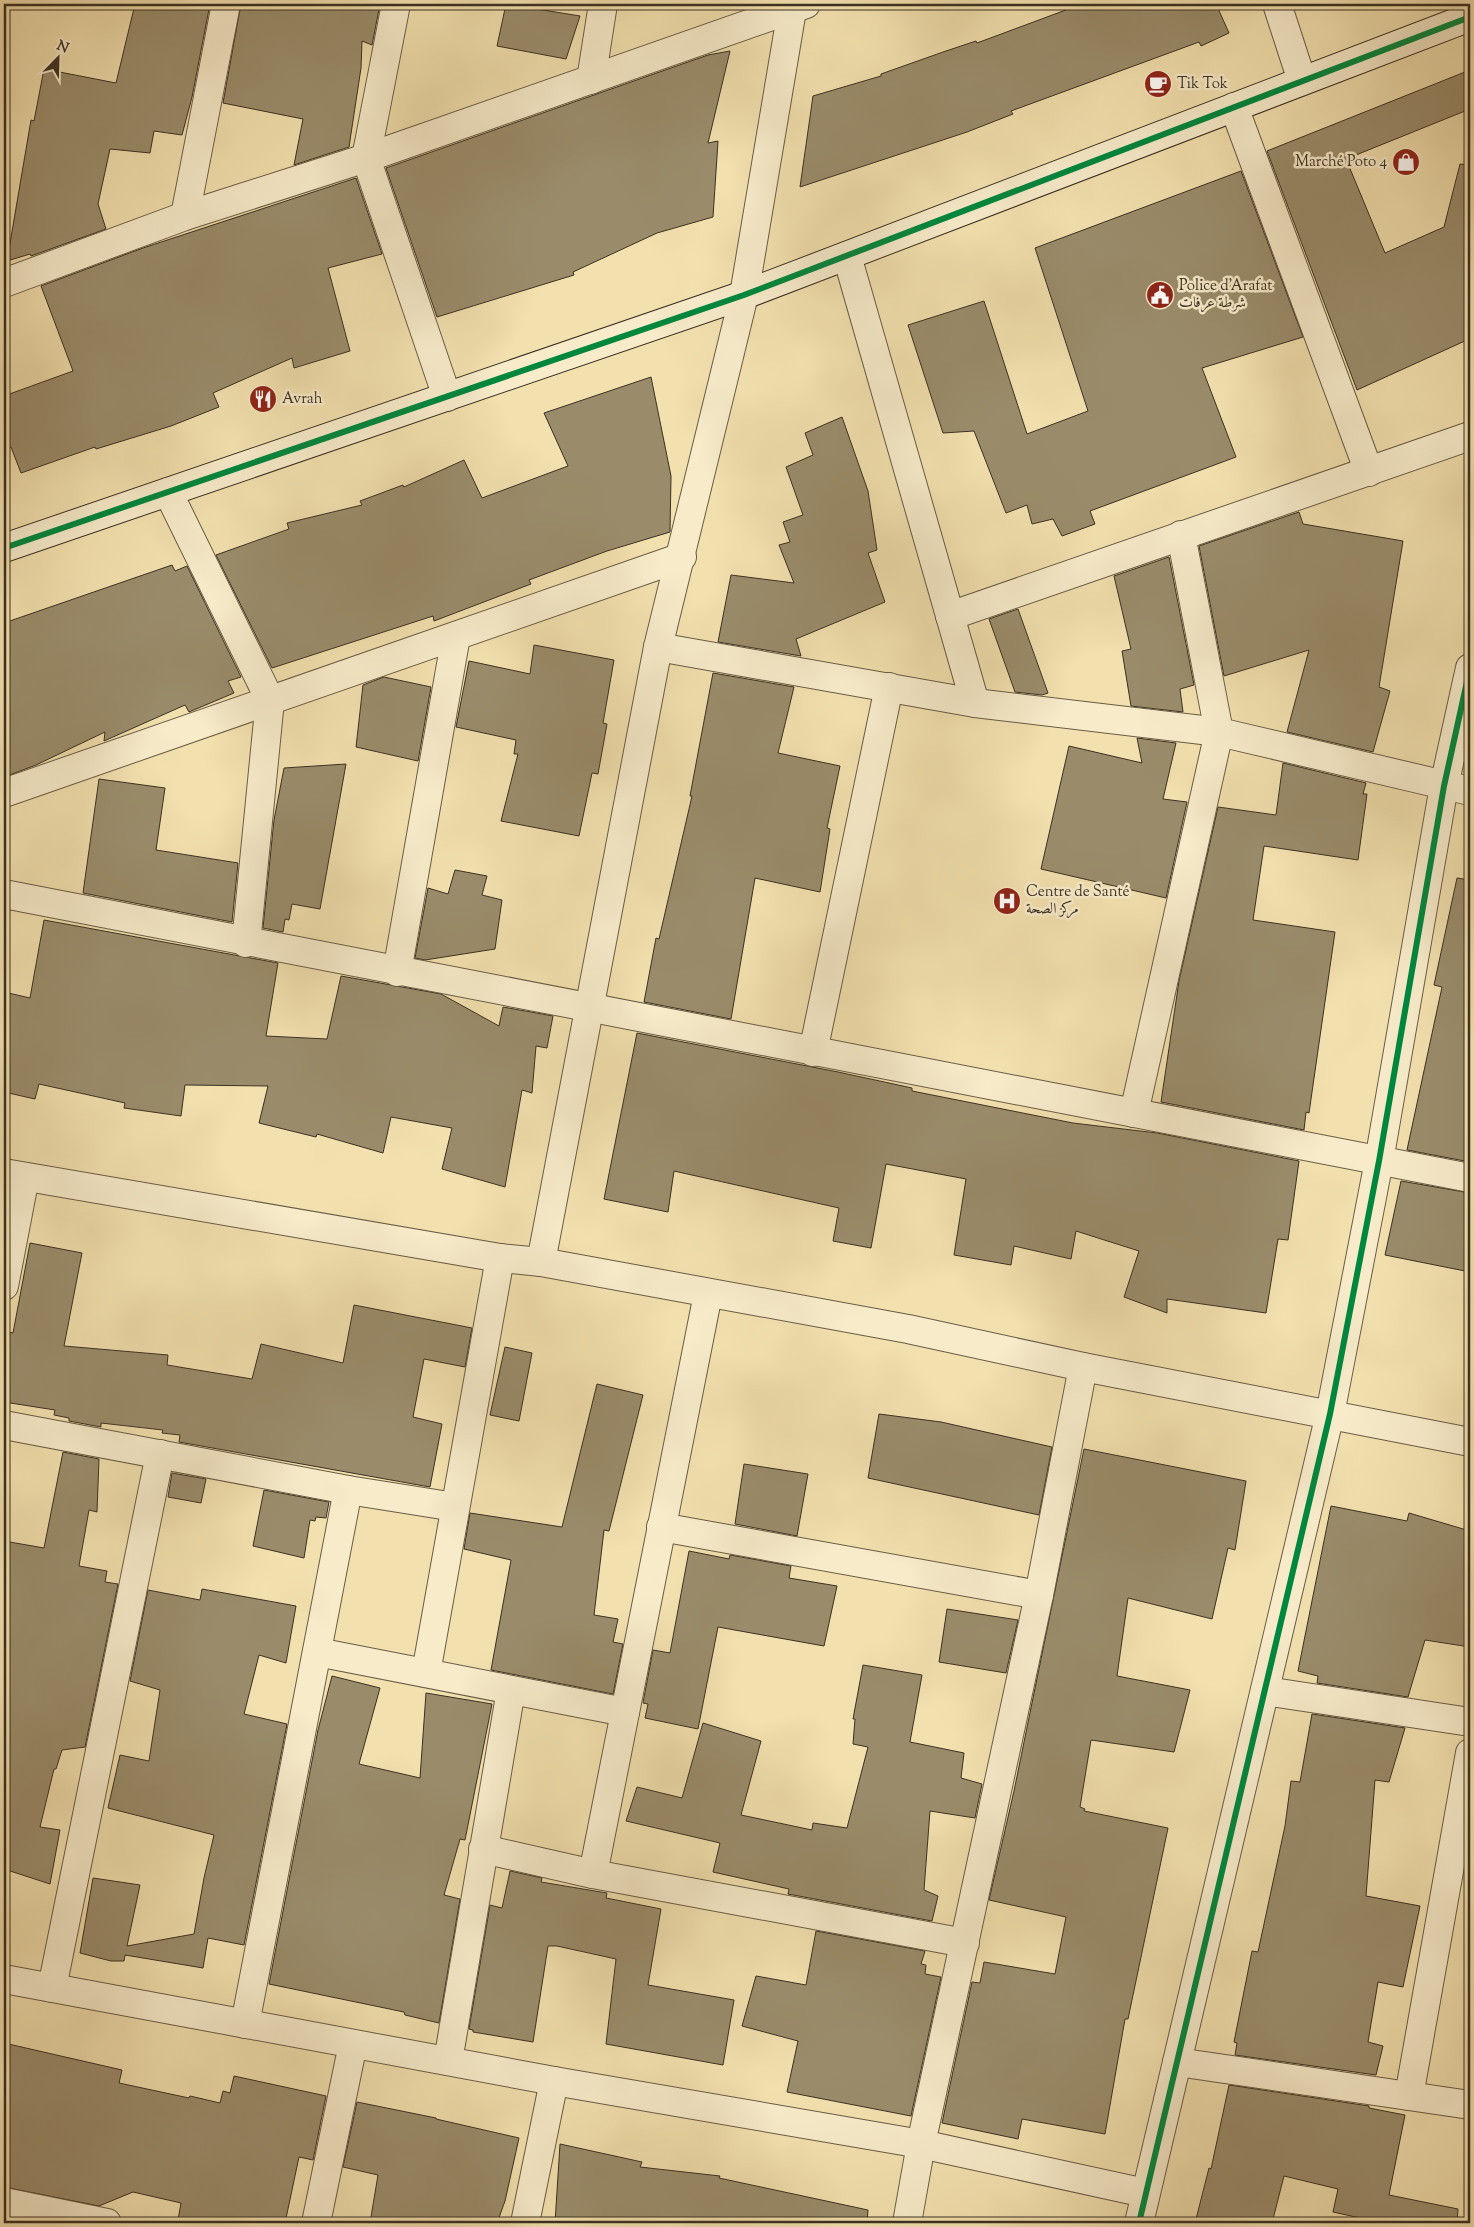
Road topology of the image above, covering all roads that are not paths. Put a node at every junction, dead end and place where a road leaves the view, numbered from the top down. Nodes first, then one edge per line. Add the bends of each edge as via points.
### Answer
1 (226, 4) edge
2 (396, 4) edge
3 (603, 4) edge
4 (1278, 4) edge
5 (797, 5) edge
6 (1470, 17) edge
7 (590, 80) junction
8 (1302, 81) junction
9 (1234, 107) junction
10 (366, 158) junction
11 (186, 216) junction
12 (847, 256) junction
13 (4, 283) edge
14 (744, 295) junction
15 (447, 397) junction
16 (1470, 436) edge
17 (1369, 472) junction
18 (168, 492) junction
19 (1181, 535) junction
20 (4, 548) edge
21 (682, 557) junction
22 (950, 616) junction
23 (456, 636) junction
24 (658, 647) junction
25 (1470, 668) edge
26 (889, 687) junction
27 (270, 700) junction
28 (975, 703) junction
29 (1219, 732) junction
30 (1457, 788) edge
31 (4, 793) edge
32 (4, 894) edge
33 (246, 943) junction
34 (397, 972) junction
35 (589, 1009) junction
36 (813, 1052) junction
37 (1134, 1113) junction
38 (1379, 1161) junction
39 (14, 1175) edge
40 (1470, 1178) edge
41 (500, 1258) junction
42 (541, 1262) junction
43 (4, 1286) edge
44 (708, 1294) junction
45 (1083, 1367) junction
46 (1330, 1414) junction
47 (4, 1425) edge
48 (1470, 1442) edge
49 (160, 1454) junction
50 (348, 1490) junction
51 (455, 1507) junction
52 (662, 1527) junction
53 (1039, 1595) junction
54 (317, 1652) junction
55 (426, 1673) junction
56 (510, 1690) junction
57 (1265, 1691) junction
58 (625, 1712) junction
59 (1470, 1722) edge
60 (1470, 1753) edge
61 (483, 1849) junction
62 (593, 1874) junction
63 (965, 1943) junction
64 (4, 1979) edge
65 (52, 1988) junction
66 (245, 2024) junction
67 (353, 2044) junction
68 (448, 2061) junction
69 (1177, 2062) junction
70 (554, 2081) junction
71 (1409, 2096) junction
72 (1470, 2105) edge
73 (921, 2144) junction
74 (1145, 2193) junction
75 (4, 2202) edge
76 (106, 2223) edge
77 (316, 2223) edge
78 (525, 2223) edge
79 (907, 2223) edge
80 (1140, 2223) edge

1 - 11 street
2 - 10 street
3 - 7 street
4 - 8 street
5 - 7 street
5 - 14 street
6 - 8 street
7 - 10 street
8 - 9 street
9 - 12 street
9 - 17 street
10 - 11 street
10 - 15 street
11 - 13 street
12 - 14 street
12 - 22 street
14 - 15 street
14 - 21 street
15 - 18 street
16 - 17 street
17 - 19 street
18 - 20 street
18 - 27 street
19 - 22 street
19 - 29 street
21 - 23 street
21 - 24 street
22 - 28 street
23 - 27 street
23 - 34 street
24 - 26 street
24 - 35 street
25 - 30 street
26 - 28 street
26 - 36 street
27 - 31 street
27 - 33 street
28 - 29 street
29 - 30 street
29 - 37 street
30 - 38 street
32 - 33 street
33 - 34 street
34 - 35 street
35 - 36 street
35 - 42 street
36 - 37 street
37 - 38 street
38 - 40 street
38 - 46 street
39 - 41 street
39 - 43 street
41 - 42 street
41 - 51 street
42 - 44 street
44 - 45 street via 908,1329
44 - 52 street
45 - 46 street
45 - 53 street
46 - 48 street
46 - 57 street
47 - 49 street
49 - 50 street
49 - 65 street
50 - 51 street
50 - 54 street
51 - 55 street
52 - 53 street
52 - 58 street
53 - 63 street
54 - 55 street
54 - 66 street
55 - 56 street
56 - 58 street
56 - 61 street
57 - 59 street
57 - 69 street
58 - 62 street
60 - 71 street
61 - 62 street
61 - 68 street
62 - 63 street
63 - 73 street
64 - 65 street
65 - 66 street
66 - 67 street
67 - 68 street
67 - 77 street
68 - 70 street
69 - 71 street
69 - 74 street
70 - 73 street
70 - 78 street
71 - 72 street
73 - 74 street
73 - 79 street
74 - 80 street
75 - 76 street

